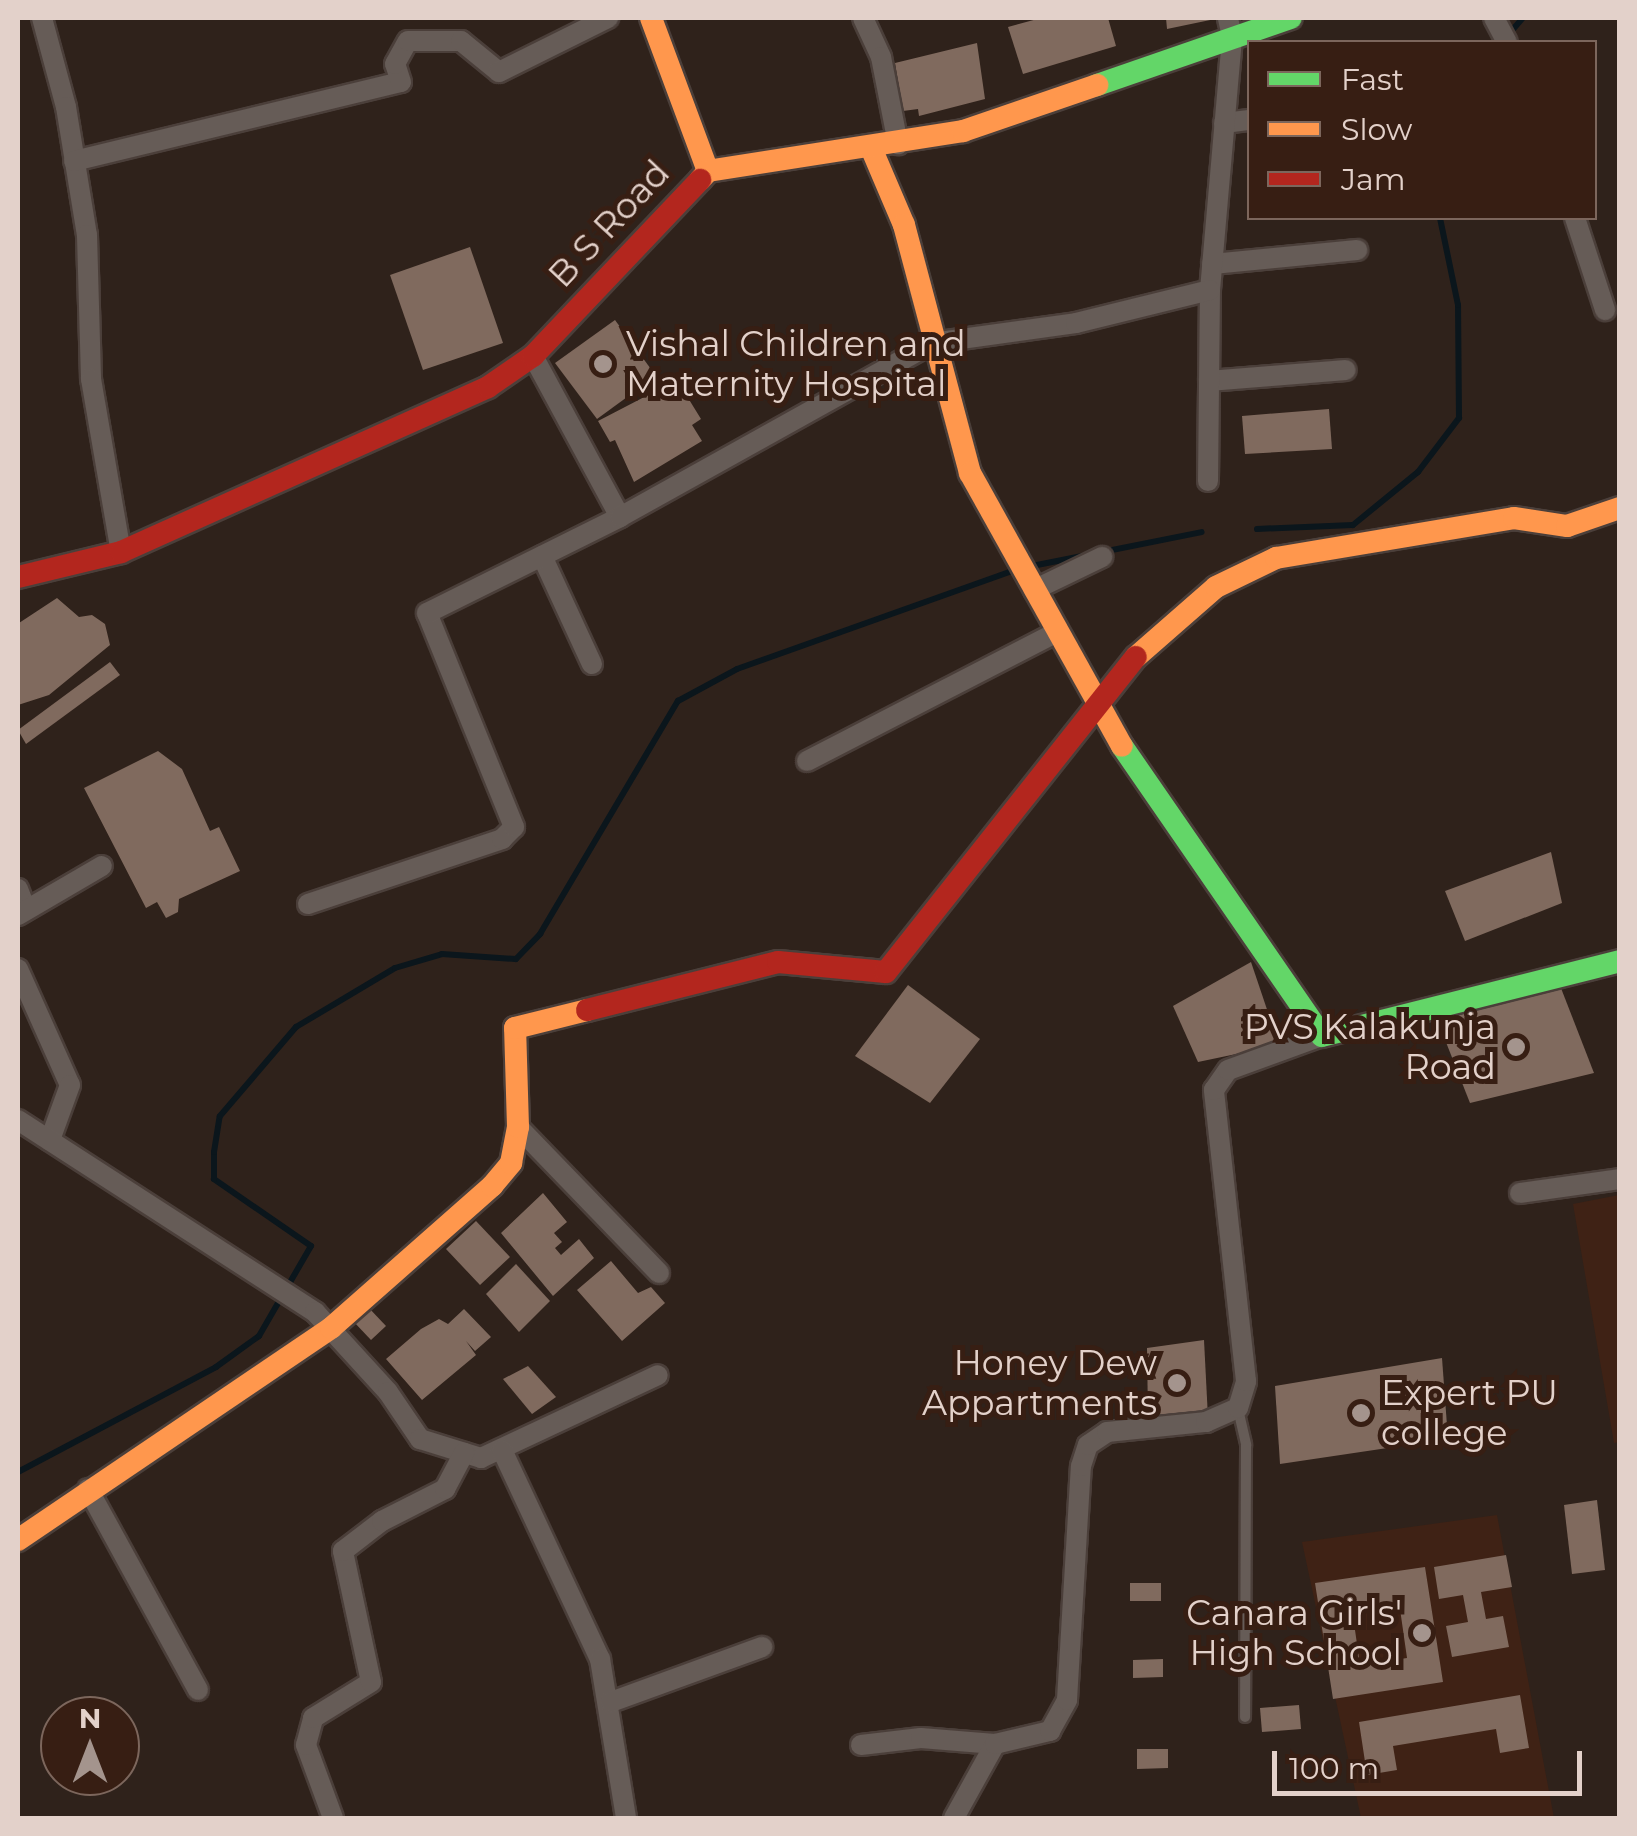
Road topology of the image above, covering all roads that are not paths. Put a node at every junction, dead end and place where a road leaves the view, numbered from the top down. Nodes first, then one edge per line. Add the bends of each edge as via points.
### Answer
1 (42, 18) edge
2 (608, 18) edge
3 (651, 18) edge
4 (863, 18) edge
5 (1292, 18) edge
6 (1230, 27) edge
7 (1247, 120) edge
8 (1224, 123) junction
9 (898, 144) junction
10 (872, 150) junction
11 (74, 161) junction
12 (708, 171) junction
13 (1576, 220) edge
14 (1356, 250) dead end
15 (1212, 264) junction
16 (1210, 290) junction
17 (1605, 310) dead end
18 (932, 343) junction
19 (533, 356) junction
20 (1346, 370) dead end
21 (1209, 381) junction
22 (1208, 481) dead end
23 (1620, 508) edge
24 (620, 517) junction
25 (121, 552) junction
26 (542, 556) junction
27 (1102, 558) dead end
28 (18, 577) edge
29 (1032, 586) junction
30 (1057, 632) junction
31 (592, 664) dead end
32 (1094, 704) junction
33 (807, 761) dead end
34 (102, 866) dead end
35 (18, 889) edge
36 (308, 904) dead end
37 (22, 913) edge
38 (1620, 961) edge
39 (18, 969) edge
40 (1322, 1036) junction
41 (18, 1120) edge
42 (518, 1127) junction
43 (50, 1140) junction
44 (1620, 1179) edge
45 (1520, 1193) dead end
46 (659, 1273) dead end
47 (323, 1320) junction
48 (658, 1375) dead end
49 (1238, 1408) junction
50 (502, 1450) junction
51 (464, 1453) junction
52 (88, 1489) junction
53 (18, 1540) edge
54 (762, 1647) dead end
55 (198, 1690) dead end
56 (610, 1702) junction
57 (1245, 1716) dead end
58 (995, 1744) junction
59 (861, 1745) dead end
60 (333, 1818) edge
61 (626, 1818) edge
62 (954, 1818) edge

1 - 11 street
2 - 11 street via 499,72 461,41 408,41 395,64 401,82
3 - 12 street
4 - 9 street via 881,57
5 - 6 street, B S Road
6 - 8 street
6 - 9 street, B S Road via 963,131
7 - 8 street
8 - 15 street
9 - 10 street, B S Road
10 - 12 street, B S Road
10 - 18 street via 904,225
11 - 25 street via 86,236 91,379
12 - 19 street, B S Road
13 - 17 street
14 - 15 street
15 - 16 street
16 - 18 street via 1076,323
16 - 21 street
18 - 24 street
18 - 29 street via 970,473
19 - 24 street
19 - 25 street, B S Road via 430,416
20 - 21 street
21 - 22 street
23 - 32 street via 1567,526 1514,518 1276,558 1190,608
24 - 26 street
25 - 28 street, B S Road
26 - 31 street
26 - 36 street via 427,612 514,827 502,839
27 - 29 street
29 - 30 street
30 - 32 street
30 - 33 street
32 - 40 street
32 - 42 street via 886,972 778,962 542,1016 515,1028
34 - 37 street
35 - 37 street
38 - 40 street
39 - 43 street via 70,1085
40 - 49 street via 1228,1070 1214,1090 1246,1380
41 - 43 street
42 - 46 street
42 - 47 street via 512,1163 492,1186
43 - 47 street
44 - 45 street
47 - 51 street via 420,1439
47 - 52 street
48 - 50 street
49 - 57 lane via 1246,1445
49 - 58 street via 1206,1422 1106,1432 1088,1445 1081,1466 1067,1700 1050,1731
50 - 51 street via 481,1458
50 - 56 street via 549,1541
51 - 60 street via 445,1490 382,1521 343,1551 370,1682 313,1718 306,1745
52 - 53 street
52 - 55 street
54 - 56 street
56 - 61 street
58 - 59 street via 921,1738
58 - 62 street

